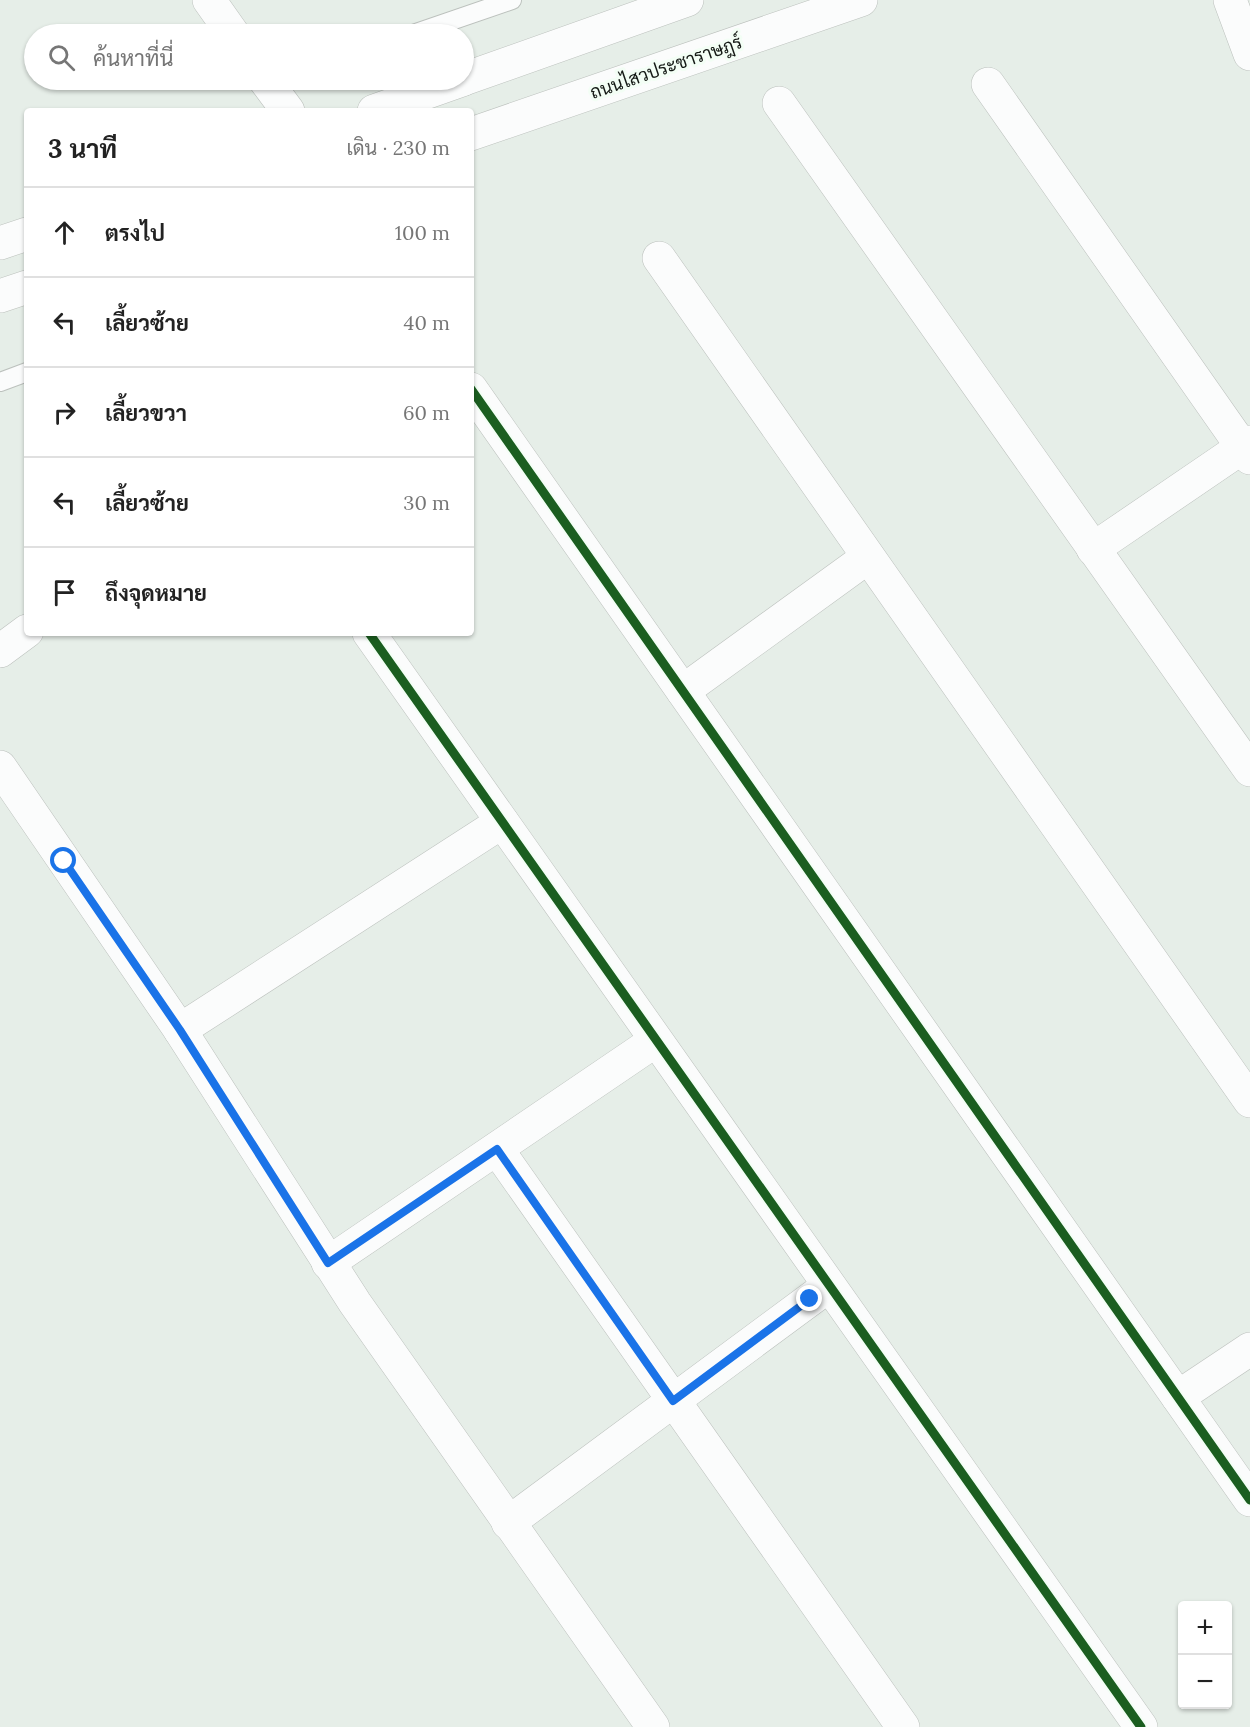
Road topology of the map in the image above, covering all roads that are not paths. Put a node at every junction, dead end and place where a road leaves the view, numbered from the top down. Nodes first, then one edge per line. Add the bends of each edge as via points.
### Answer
1 (209, 0) edge
2 (512, 0) edge
3 (687, 0) edge
4 (861, 0) edge
5 (1230, 0) edge
6 (226, 24) edge
7 (458, 24) edge
8 (1250, 54) edge
9 (474, 75) edge
10 (988, 84) dead end
11 (272, 90) edge
12 (432, 90) edge
13 (779, 103) dead end
14 (286, 108) edge
15 (382, 108) edge
16 (474, 133) edge
17 (24, 235) edge
18 (0, 243) edge
19 (659, 258) dead end
20 (24, 288) edge
21 (0, 296) edge
22 (24, 373) edge
23 (0, 382) edge
24 (474, 393) edge
25 (1247, 449) edge
26 (1093, 549) junction
27 (868, 557) junction
28 (24, 633) edge
29 (371, 636) edge
30 (0, 651) edge
31 (683, 690) junction
32 (0, 767) edge
33 (1250, 770) edge
34 (502, 822) junction
35 (180, 1030) junction
36 (655, 1041) junction
37 (1250, 1101) edge
38 (497, 1149) junction
39 (328, 1263) junction
40 (827, 1287) junction
41 (1250, 1349) edge
42 (1178, 1397) junction
43 (673, 1401) junction
44 (1250, 1500) edge
45 (508, 1523) junction
46 (653, 1727) edge
47 (903, 1727) edge
48 (1141, 1727) edge

1 - 6 street
2 - 7 lane
3 - 9 street
4 - 16 street, ถนนไสวประชาราษฎร์
5 - 8 street
10 - 25 street
11 - 14 street
12 - 15 street
13 - 26 street
17 - 18 street
19 - 27 street
20 - 21 street
22 - 23 lane
24 - 31 street
25 - 26 street
26 - 33 street
27 - 31 street
27 - 37 street
28 - 30 street
29 - 34 street
31 - 42 street
32 - 35 street
34 - 35 street
34 - 36 street
35 - 39 street
36 - 38 street
36 - 40 street
38 - 39 street
38 - 43 street
39 - 45 street
40 - 43 street
40 - 48 street
41 - 42 street
42 - 44 street
43 - 45 street
43 - 47 street
45 - 46 street

